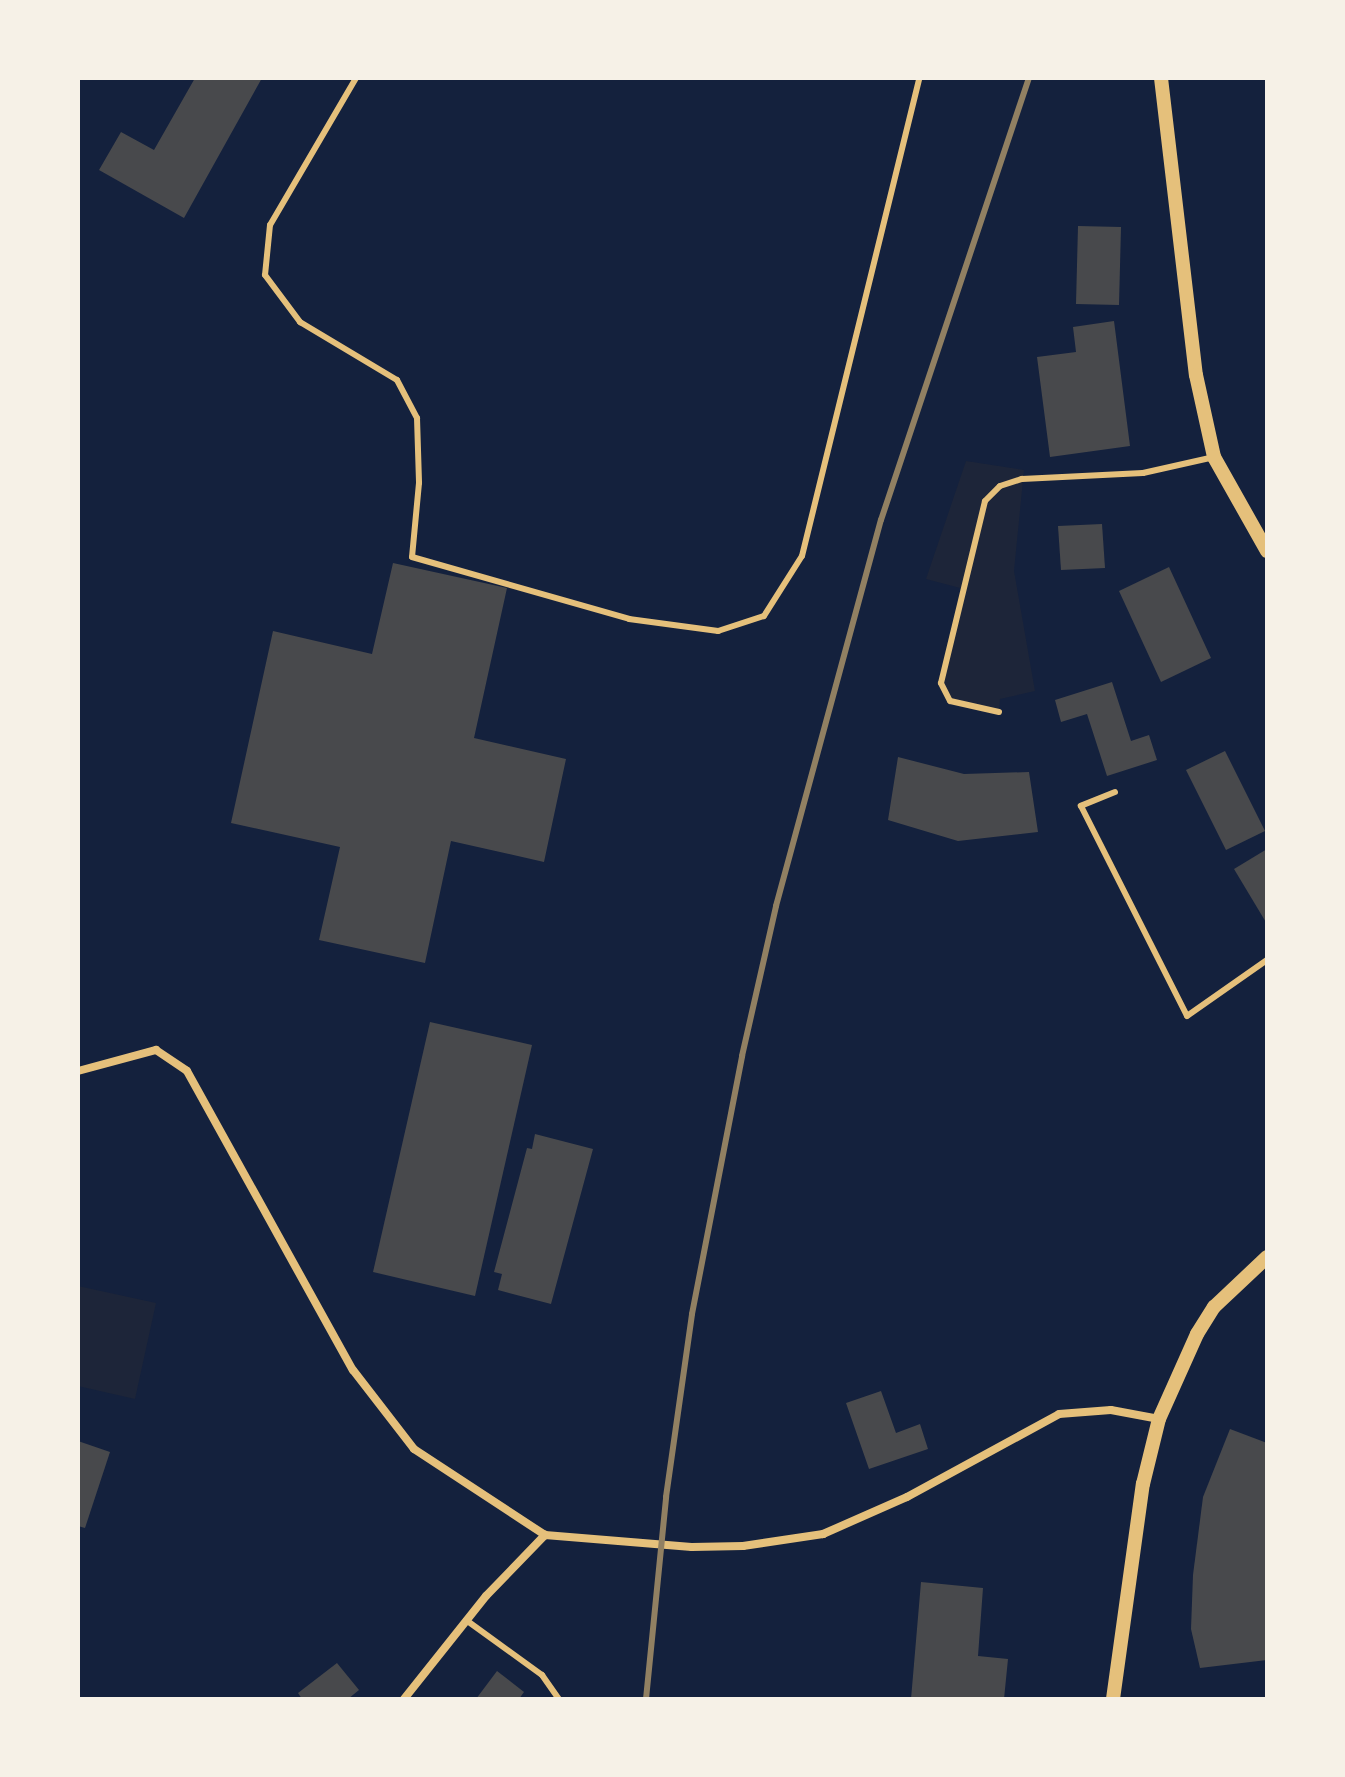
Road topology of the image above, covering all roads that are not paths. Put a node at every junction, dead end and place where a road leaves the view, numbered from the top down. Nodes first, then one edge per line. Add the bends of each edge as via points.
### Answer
1 (356, 78) edge
2 (919, 78) edge
3 (1161, 78) edge
4 (1214, 457) junction
5 (1267, 551) edge
6 (999, 712) dead end
7 (1115, 792) dead end
8 (1267, 960) edge
9 (78, 1071) edge
10 (1267, 1257) edge
11 (1159, 1419) junction
12 (545, 1535) junction
13 (466, 1620) junction
14 (404, 1699) edge
15 (559, 1699) edge
16 (1113, 1699) edge

1 - 2 lane via 270,225 265,275 300,322 397,380 417,418 419,483 412,557 629,619 718,631 764,616 802,556
3 - 4 street via 1196,375
4 - 5 street
4 - 6 lane via 1143,473 1022,479 1000,486 985,501 941,683 950,701
7 - 8 lane via 1081,806 1187,1016
9 - 12 street via 156,1050 187,1071 353,1370 405,1438
10 - 11 street via 1214,1307
11 - 12 street via 1111,1410 1059,1414 907,1497 823,1534 743,1546 692,1547
11 - 16 street via 1143,1484
12 - 13 street
13 - 14 street
13 - 15 lane via 542,1675

